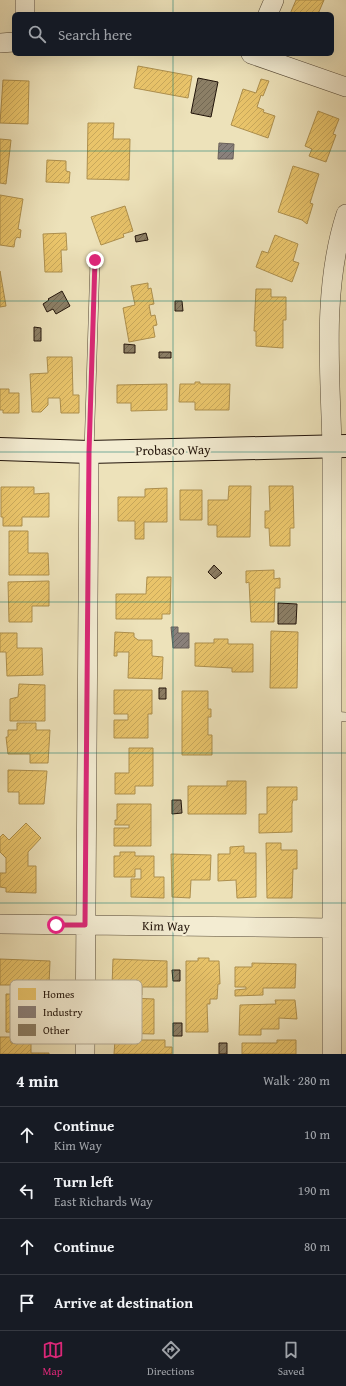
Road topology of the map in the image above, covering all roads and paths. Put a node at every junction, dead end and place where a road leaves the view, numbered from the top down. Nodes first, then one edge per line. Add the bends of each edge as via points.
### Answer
1 (25, 0) edge
2 (274, 0) edge
3 (25, 12) edge
4 (269, 12) edge
5 (12, 42) edge
6 (0, 43) edge
7 (257, 56) edge
8 (346, 87) edge
9 (346, 214) edge
10 (95, 260) dead end
11 (339, 446) edge
12 (0, 449) edge
13 (89, 452) junction
14 (339, 717) edge
15 (0, 924) edge
16 (85, 925) junction
17 (332, 928) junction
18 (85, 980) edge
19 (332, 1054) edge

1 - 3 street
2 - 4 street
5 - 6 street
7 - 8 street
9 - 11 street via 332,273 329,354
10 - 13 lane
11 - 13 street, Probasco Way
11 - 14 street
12 - 13 street, Probasco Way
13 - 16 street
14 - 17 street
15 - 16 street, Kim Way
16 - 17 street, Kim Way
16 - 18 street
17 - 19 street

